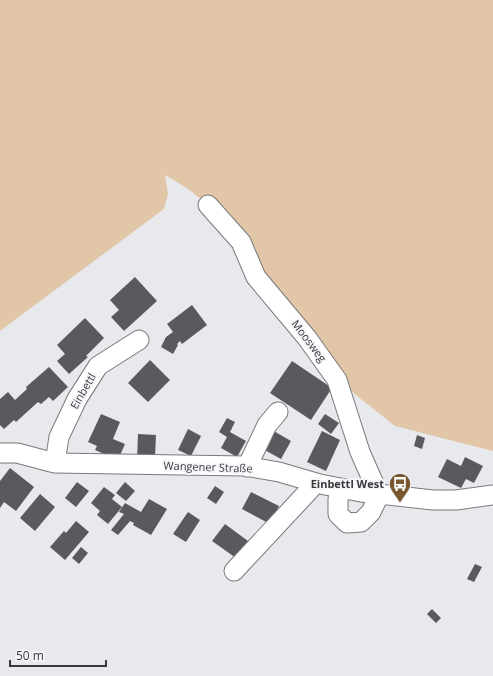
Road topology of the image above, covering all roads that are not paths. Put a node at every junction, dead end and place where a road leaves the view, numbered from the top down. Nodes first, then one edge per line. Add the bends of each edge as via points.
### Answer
1 (208, 205) dead end
2 (139, 340) dead end
3 (278, 412) dead end
4 (0, 444) edge
5 (8, 453) edge
6 (55, 463) junction
7 (247, 467) junction
8 (316, 483) junction
9 (341, 488) junction
10 (379, 495) junction
11 (493, 495) edge
12 (234, 571) dead end

1 - 10 street, Moosweg via 241,242 256,276 307,338 337,380 360,452
2 - 6 street, Einbettl via 98,366 77,399 59,437
3 - 7 street via 267,425
4 - 5 street, Wangener Straße
5 - 6 street, Wangener Straße
6 - 7 street, Wangener Straße
7 - 8 street, Wangener Straße via 279,472
8 - 9 street, Wangener Straße
8 - 12 street
9 - 10 street, Wangener Straße
9 - 10 street via 338,514 347,523 361,522 371,512
10 - 11 street, Wangener Straße via 456,500

